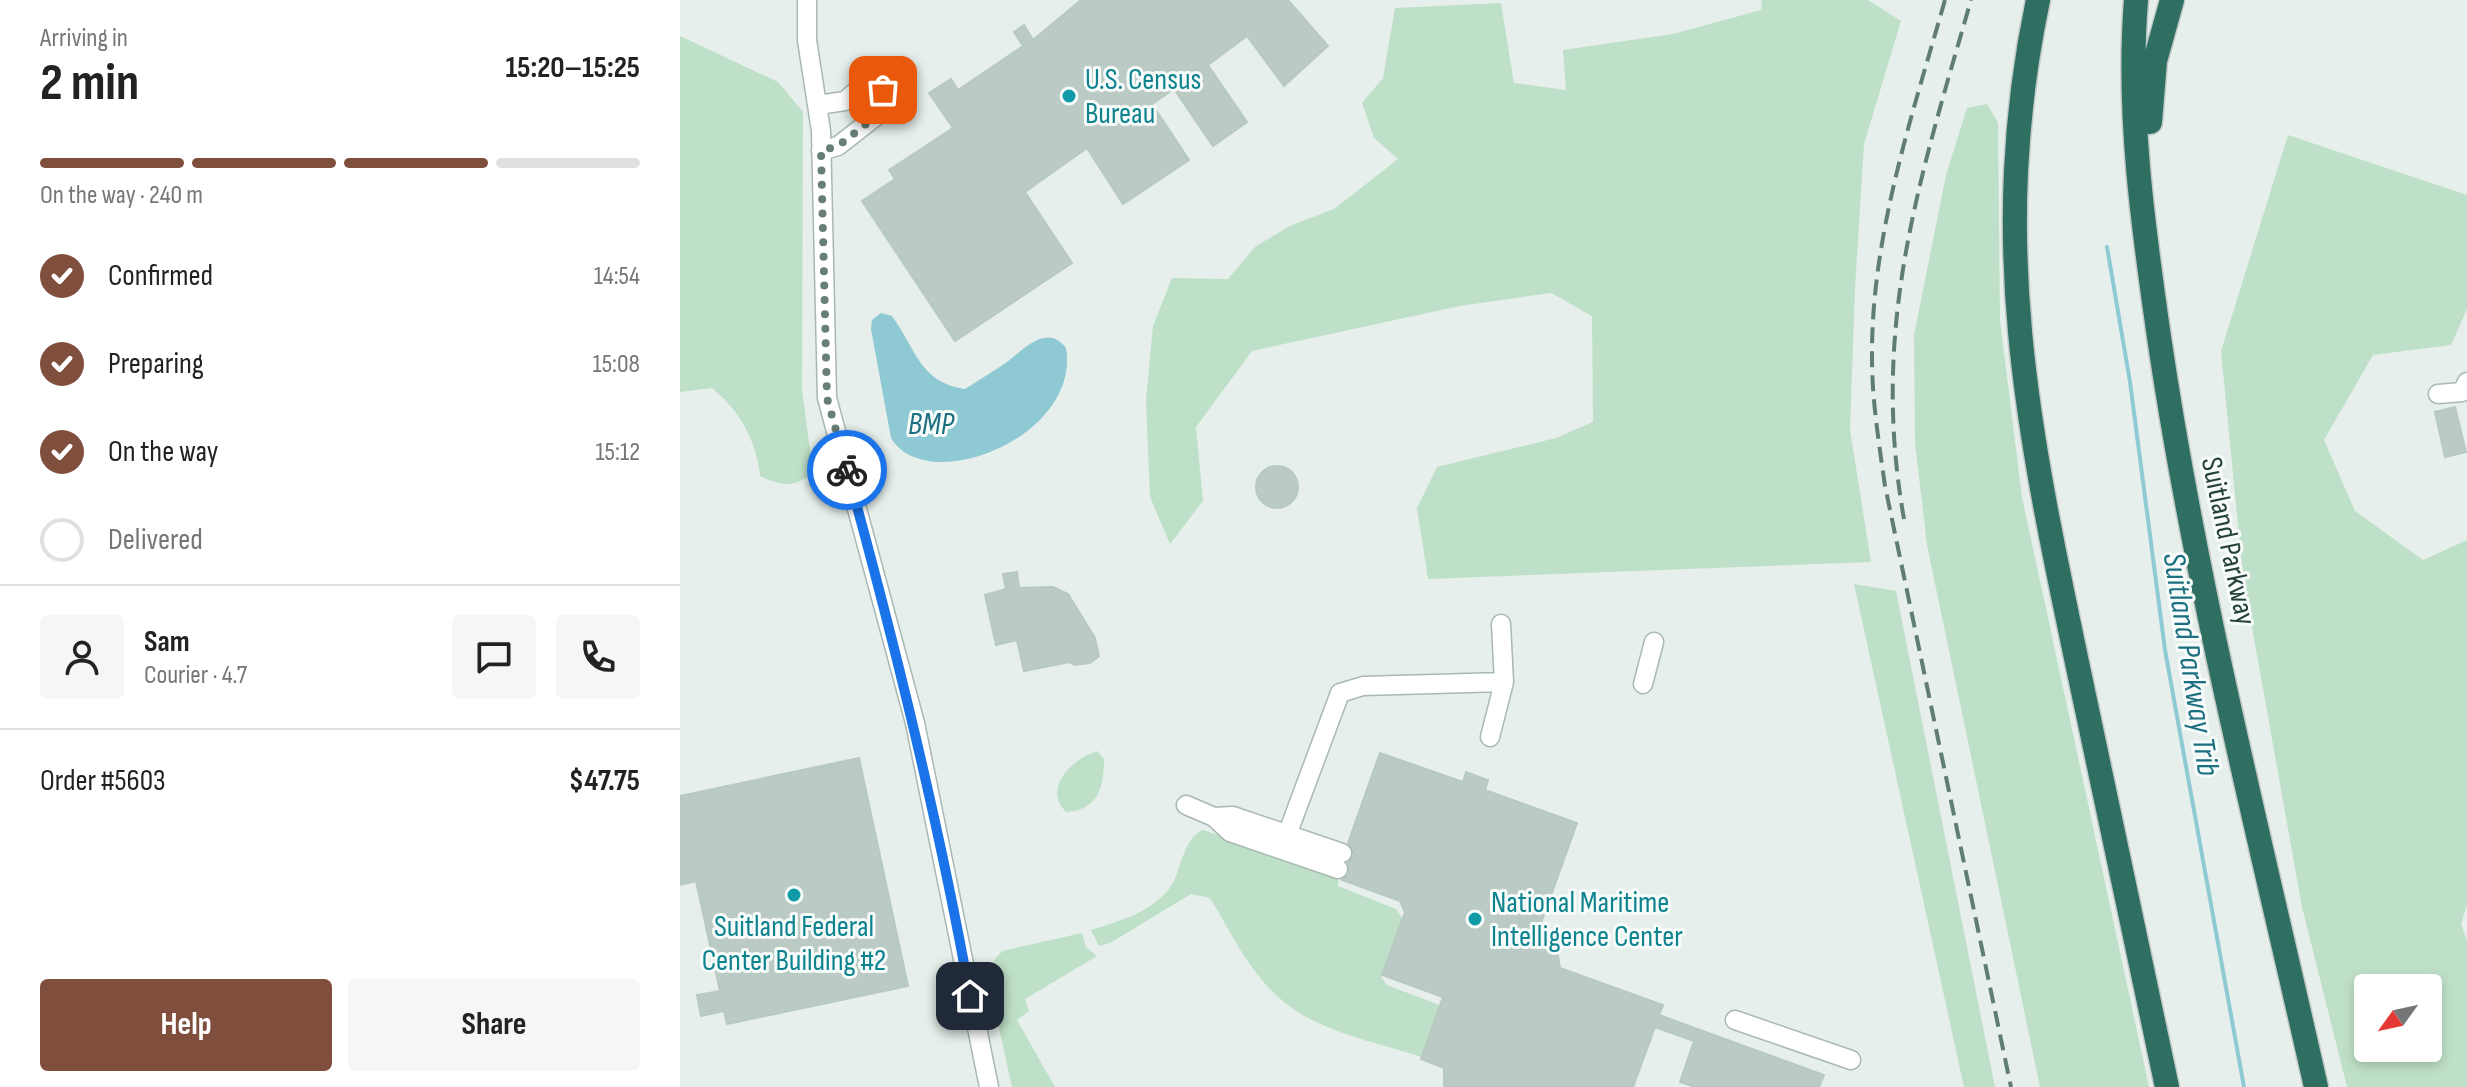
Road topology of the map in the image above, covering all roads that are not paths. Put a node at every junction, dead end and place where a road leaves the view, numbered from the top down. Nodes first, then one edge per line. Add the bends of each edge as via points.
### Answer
1 (807, 0) edge
2 (2038, 0) edge
3 (2136, 0) edge
4 (2172, 0) edge
5 (818, 105) junction
6 (821, 151) junction
7 (2147, 248) junction
8 (2467, 382) edge
9 (2438, 394) dead end
10 (1501, 624) dead end
11 (1654, 642) dead end
12 (1504, 682) junction
13 (1643, 684) dead end
14 (1490, 737) dead end
15 (1186, 805) dead end
16 (1214, 817) junction
17 (1287, 835) junction
18 (1735, 1020) dead end
19 (1851, 1060) dead end
20 (989, 1087) edge
21 (2167, 1087) edge
22 (2316, 1087) edge

1 - 5 lane via 807,40
2 - 21 highway via 2020,111 2014,195 2023,385 2047,522
3 - 7 highway, Suitland Parkway via 2134,86
4 - 7 highway via 2152,79
5 - 6 lane
5 - 6 lane via 845,101 881,69 884,110 838,146
6 - 20 lane via 827,398 915,723
7 - 22 highway, Suitland Parkway via 2190,519
8 - 9 lane via 2462,392
10 - 12 lane
11 - 13 lane
12 - 14 lane
12 - 17 lane via 1363,686 1340,693
15 - 16 lane
16 - 17 lane via 1233,816
16 - 17 lane via 1230,832 1340,861
18 - 19 lane

